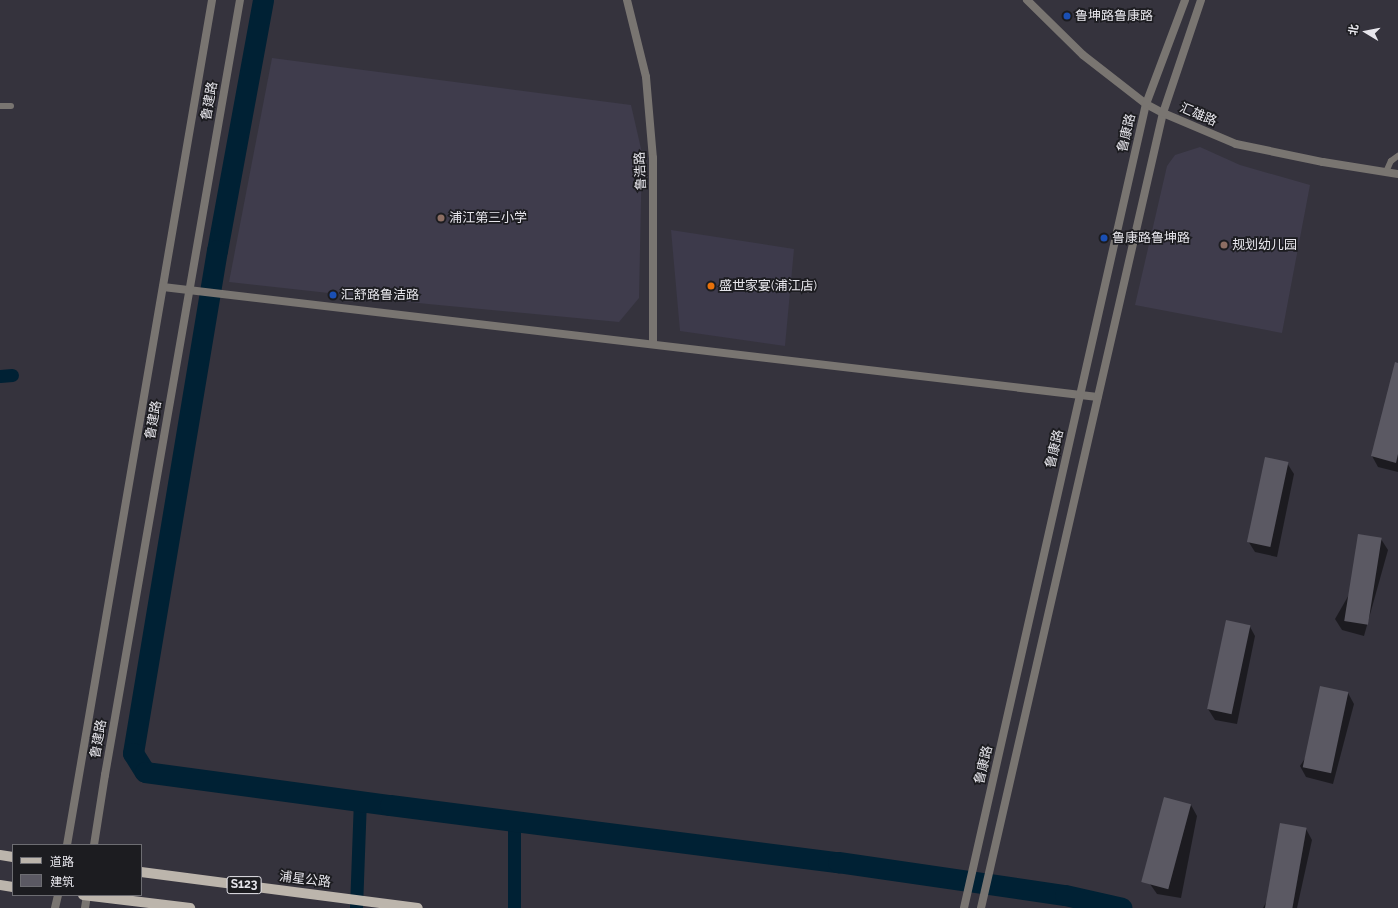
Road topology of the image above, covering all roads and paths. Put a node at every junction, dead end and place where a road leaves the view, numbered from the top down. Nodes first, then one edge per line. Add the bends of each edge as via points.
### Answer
1 (212, 0) edge
2 (240, 0) edge
3 (627, 0) edge
4 (1026, 0) edge
5 (1186, 0) edge
6 (1201, 0) edge
7 (1146, 104) junction
8 (0, 106) edge
9 (11, 106) dead end
10 (1163, 113) junction
11 (1398, 156) edge
12 (1386, 172) junction
13 (1398, 174) edge
14 (163, 287) junction
15 (190, 290) junction
16 (653, 344) junction
17 (1080, 393) junction
18 (1098, 396) junction
19 (67, 844) edge
20 (94, 844) edge
21 (0, 856) edge
22 (12, 857) edge
23 (142, 872) edge
24 (0, 885) edge
25 (12, 887) edge
26 (58, 896) edge
27 (87, 896) edge
28 (95, 896) edge
29 (55, 908) edge
30 (85, 908) edge
31 (190, 908) edge
32 (418, 908) edge
33 (964, 908) edge
34 (981, 908) edge

1 - 14 street, 鲁建路
2 - 15 street, 鲁建路
3 - 16 street, 鲁浩路 via 646,77 653,158
4 - 7 street, 汇雄路 via 1083,56
5 - 7 street, 鲁康路
6 - 10 street
7 - 10 street, 汇雄路
7 - 17 street, 鲁康路
8 - 9 lane
10 - 12 street, 汇雄路 via 1236,144
10 - 18 street
11 - 12 lane via 1391,161
12 - 13 street, 汇雄路
14 - 15 street
14 - 19 street, 鲁建路
15 - 16 street
15 - 20 street, 鲁建路
16 - 17 street
17 - 18 street
17 - 33 street, 鲁康路
18 - 34 street
21 - 22 main road
23 - 32 main road, 浦星公路 / S123
24 - 25 main road
26 - 29 street
27 - 30 street
28 - 31 main road

